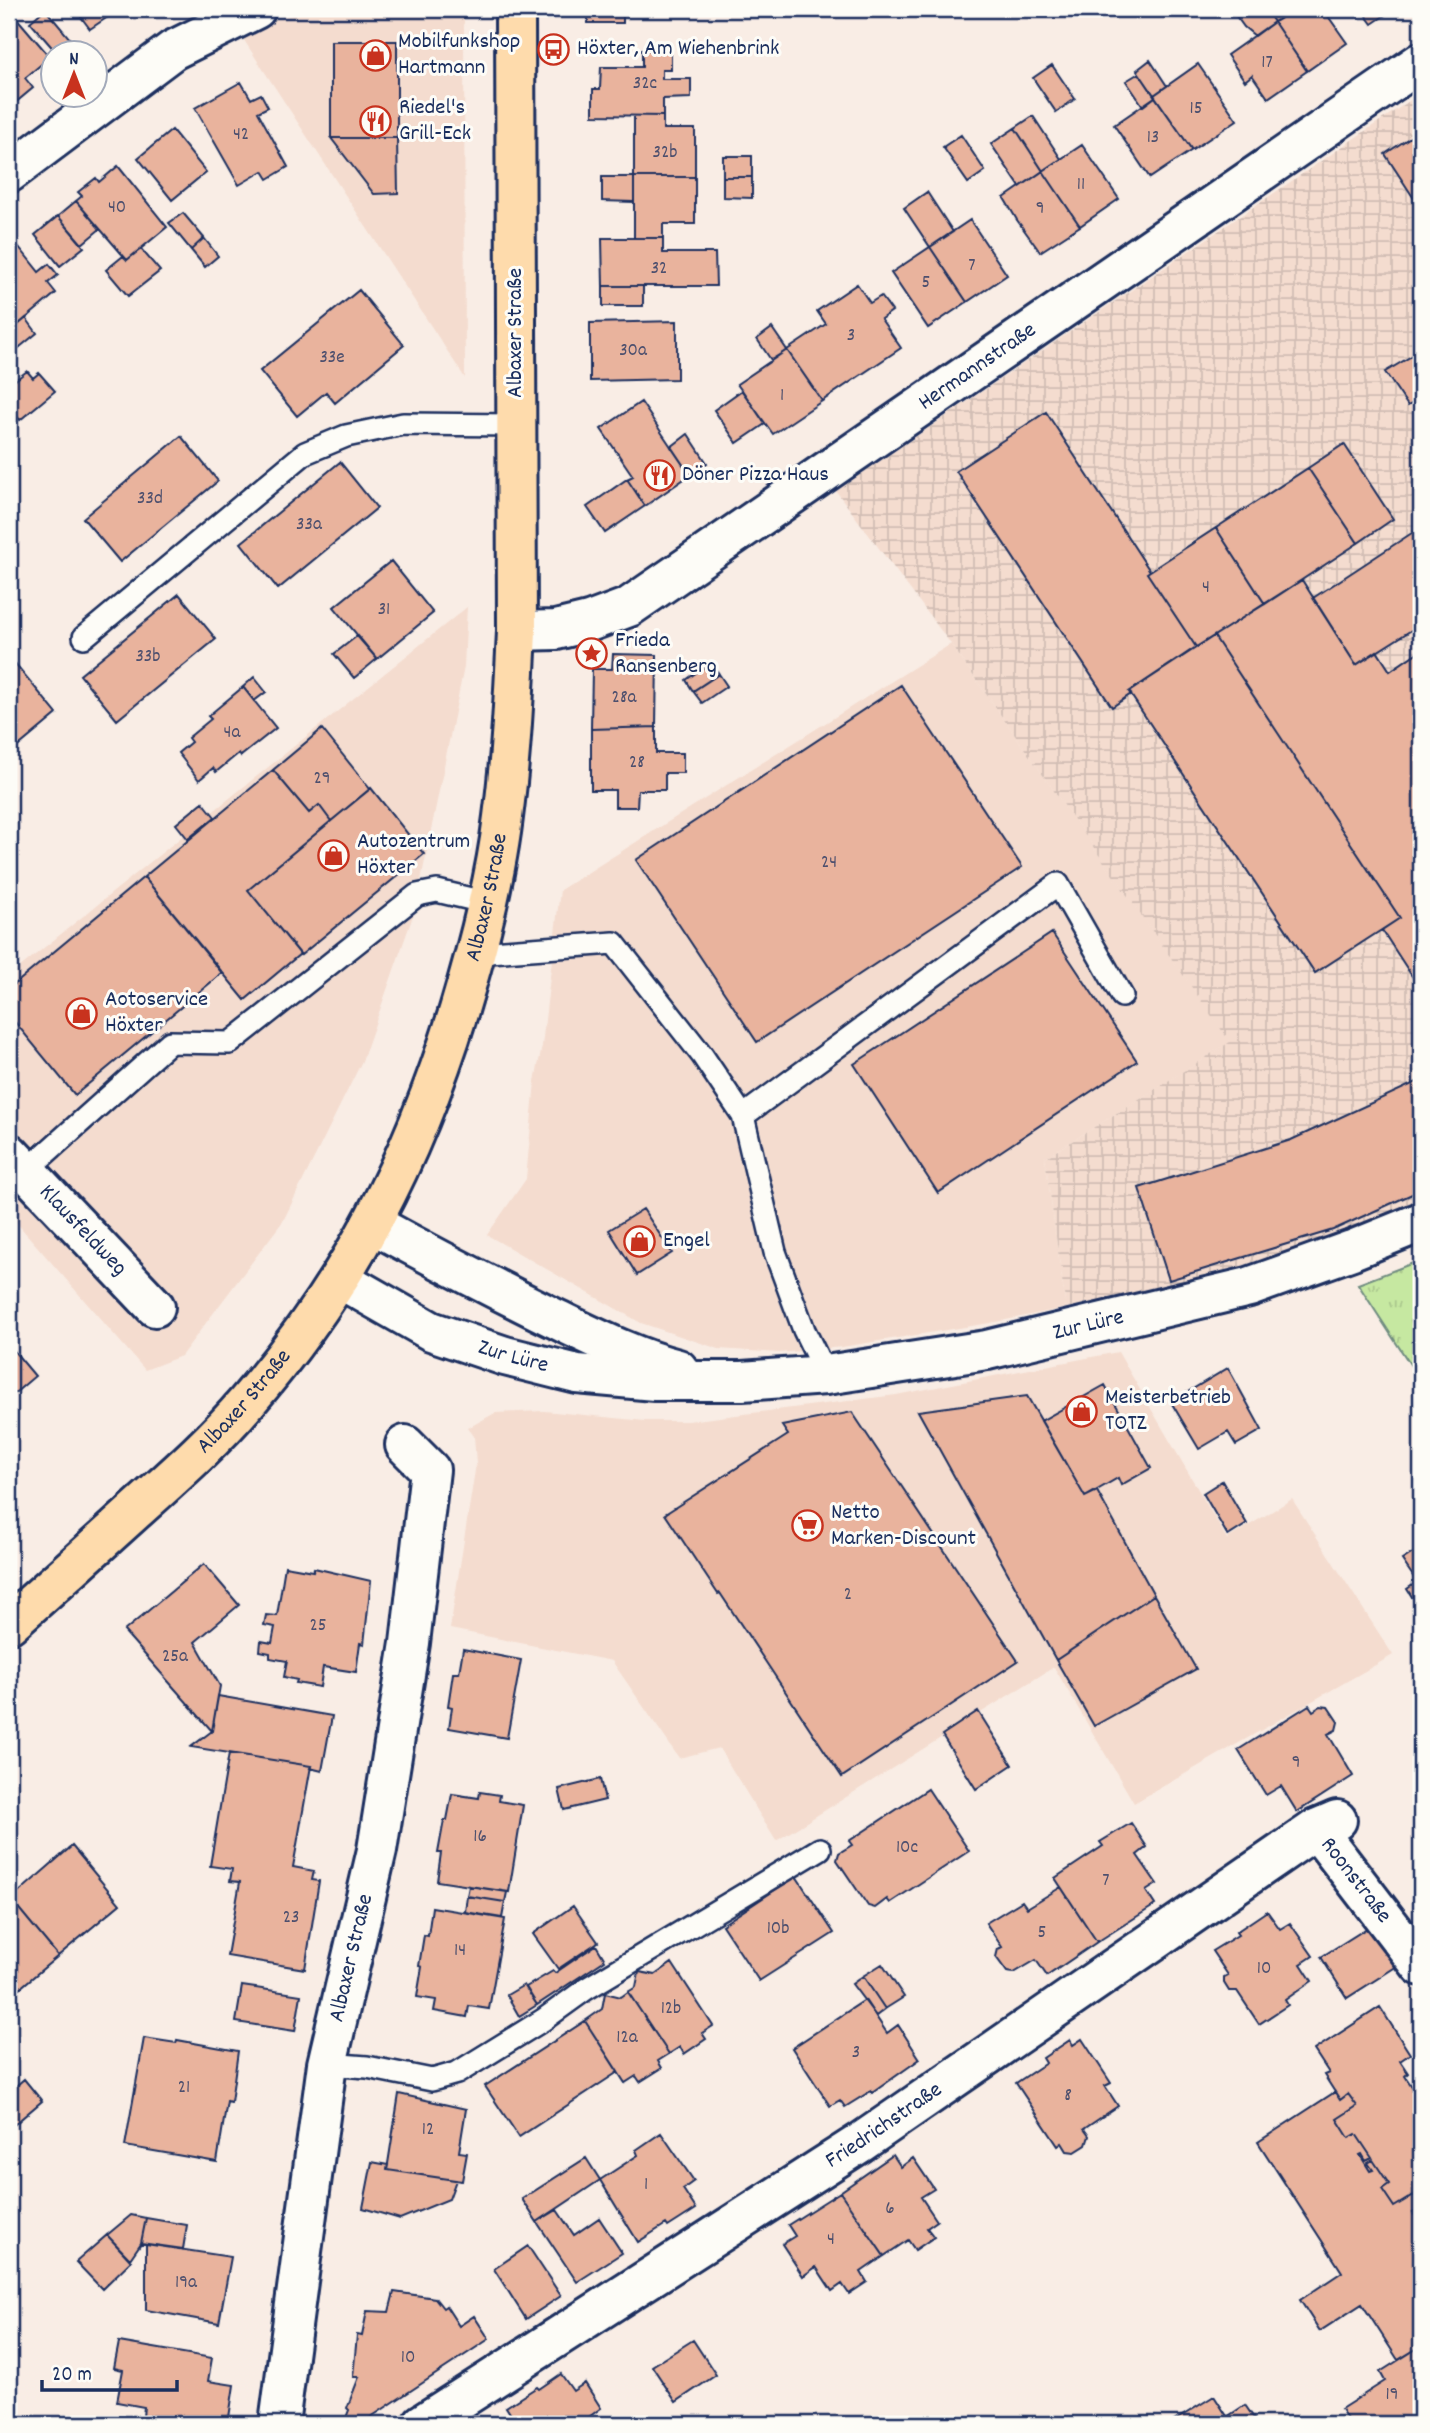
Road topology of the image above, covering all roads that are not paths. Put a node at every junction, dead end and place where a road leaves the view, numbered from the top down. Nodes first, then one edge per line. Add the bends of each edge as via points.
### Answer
1 (256, 9) edge
2 (515, 9) edge
3 (1421, 62) edge
4 (9, 173) edge
5 (516, 425) junction
6 (517, 631) junction
7 (83, 637) dead end
8 (488, 903) junction
9 (476, 953) junction
10 (1122, 996) dead end
11 (743, 1116) junction
12 (17, 1162) edge
13 (1421, 1222) edge
14 (373, 1224) junction
15 (340, 1279) junction
16 (155, 1307) dead end
17 (826, 1375) junction
18 (742, 1381) junction
19 (405, 1445) dead end
20 (9, 1624) edge
21 (1326, 1824) joint
22 (820, 1849) dead end
23 (1421, 1966) edge
24 (327, 2064) junction
25 (279, 2424) edge
26 (422, 2424) edge

1 - 4 street via 173,50
2 - 5 main road, Albaxer Straße
3 - 6 street, Hermannstraße via 629,607 556,630
5 - 6 main road, Albaxer Straße
5 - 7 lane via 403,424 345,436 305,453
6 - 8 main road, Albaxer Straße via 503,819
8 - 9 main road, Albaxer Straße
8 - 12 lane via 437,891 417,895 230,1043 170,1042
9 - 11 lane via 614,943 702,1055
9 - 14 main road, Albaxer Straße via 426,1107
10 - 11 lane via 1058,884
11 - 17 lane via 775,1252
12 - 16 street, Klausfeldweg
13 - 17 street, Zur Lüre via 1249,1287 987,1350
14 - 15 main road, Albaxer Straße
14 - 18 street, Zur Lüre via 594,1337 662,1365
15 - 18 street, Zur Lüre via 431,1331 529,1362 577,1374 655,1381
15 - 20 main road, Albaxer Straße via 246,1404
17 - 18 street, Zur Lüre
19 - 24 street, Albaxer Straße via 430,1470 410,1643 377,1850
21 - 23 street, Roonstraße
21 - 26 street, Friedrichstraße via 860,2143
22 - 24 lane via 586,1989 457,2073 432,2080
24 - 25 street, Albaxer Straße

